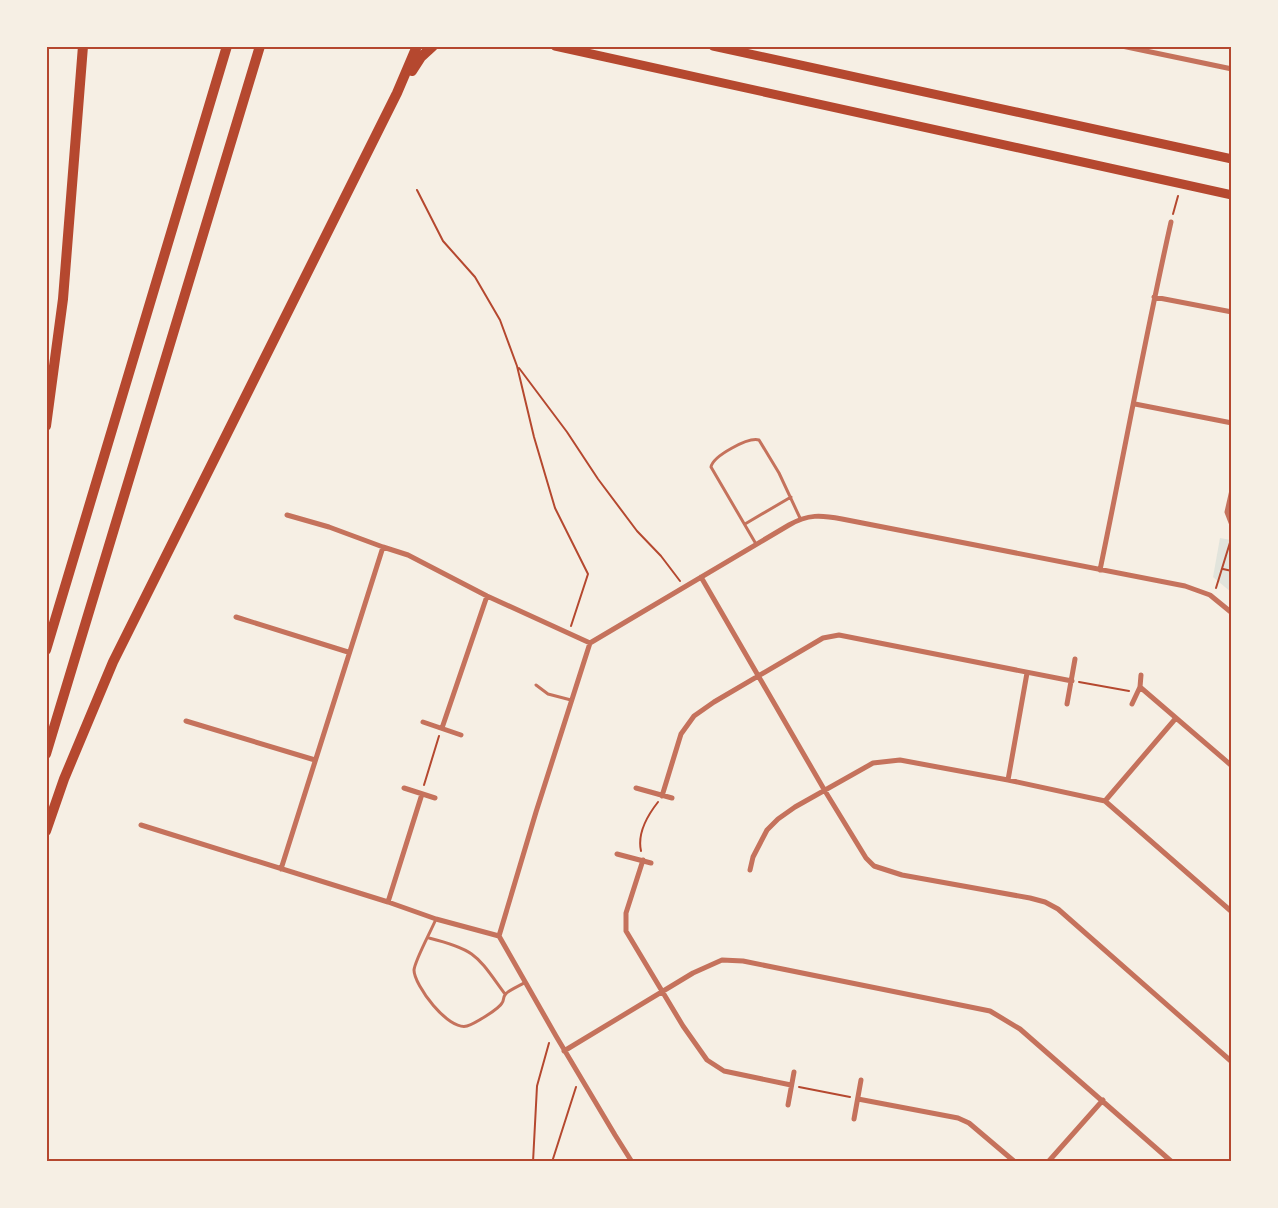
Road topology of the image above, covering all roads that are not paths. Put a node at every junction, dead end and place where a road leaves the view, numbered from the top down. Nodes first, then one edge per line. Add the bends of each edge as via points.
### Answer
1 (83, 46) edge
2 (226, 46) edge
3 (260, 46) edge
4 (417, 46) edge
5 (433, 46) edge
6 (555, 46) edge
7 (713, 46) edge
8 (1122, 46) edge
9 (1164, 46) edge
10 (1162, 55) junction
11 (1232, 69) edge
12 (398, 93) junction
13 (1232, 159) edge
14 (1232, 195) edge
15 (1171, 222) dead end
16 (1154, 297) junction
17 (1232, 312) edge
18 (1135, 404) junction
19 (1232, 423) edge
20 (46, 426) edge
21 (1232, 490) edge
22 (791, 497) junction
23 (287, 515) dead end
24 (800, 518) junction
25 (745, 524) junction
26 (1232, 525) edge
27 (756, 544) junction
28 (383, 547) junction
29 (1100, 570) junction
30 (701, 577) junction
31 (487, 596) junction
32 (1232, 613) edge
33 (236, 617) dead end
34 (590, 643) junction
35 (46, 650) edge
36 (348, 652) junction
37 (1075, 659) dead end
38 (1027, 673) junction
39 (1141, 675) dead end
40 (757, 676) junction
41 (1072, 681) junction
42 (536, 685) dead end
43 (1139, 689) junction
44 (571, 700) junction
45 (1067, 704) dead end
46 (1132, 704) dead end
47 (1176, 718) junction
48 (186, 721) dead end
49 (423, 722) dead end
50 (442, 728) junction
51 (461, 735) dead end
52 (46, 754) edge
53 (315, 760) junction
54 (1232, 766) edge
55 (1008, 780) junction
56 (404, 788) dead end
57 (636, 788) dead end
58 (825, 791) junction
59 (422, 794) junction
60 (662, 796) junction
61 (435, 798) dead end
62 (672, 798) dead end
63 (1105, 801) junction
64 (141, 825) dead end
65 (46, 831) edge
66 (617, 854) dead end
67 (643, 860) junction
68 (651, 863) dead end
69 (282, 869) junction
70 (750, 870) dead end
71 (388, 902) junction
72 (1232, 912) edge
73 (436, 919) junction
74 (499, 936) junction
75 (429, 938) junction
76 (524, 983) junction
77 (663, 991) junction
78 (505, 994) junction
79 (564, 1050) junction
80 (1232, 1062) edge
81 (794, 1072) dead end
82 (861, 1080) dead end
83 (791, 1085) junction
84 (858, 1099) junction
85 (1103, 1100) junction
86 (788, 1104) dead end
87 (854, 1119) dead end
88 (632, 1161) edge
89 (1015, 1161) edge
90 (1048, 1161) edge
91 (1172, 1161) edge

1 - 20 highway via 63,299
2 - 35 highway
3 - 52 highway
4 - 12 highway
5 - 12 highway via 421,57
6 - 14 main road
7 - 13 main road
8 - 10 street
9 - 10 street
10 - 11 street
12 - 65 highway via 113,662
15 - 16 street
16 - 17 street
16 - 18 street
18 - 19 street
18 - 29 street
21 - 26 street via 1227,512
22 - 24 lane
22 - 25 lane
22 - 25 lane via 759,440 749,439 716,458 711,467
23 - 28 street
24 - 27 street
24 - 29 street via 821,515
25 - 27 lane
27 - 30 street
28 - 31 street via 408,555
28 - 36 street
29 - 32 street via 1185,586 1210,595
30 - 34 street
30 - 40 street
31 - 34 street
31 - 50 street
33 - 36 street
34 - 44 street
36 - 53 street
37 - 41 street
38 - 40 street via 839,635 823,638
38 - 41 street
38 - 55 street
39 - 43 street
40 - 58 street
40 - 60 street via 687,723
41 - 45 street
42 - 44 lane via 548,694
43 - 46 street
43 - 47 street
44 - 74 street
47 - 54 street
47 - 63 street
48 - 53 street
49 - 50 street
50 - 51 street
53 - 69 street
55 - 58 street via 888,760 873,763
55 - 63 street
56 - 59 street
57 - 60 street
58 - 70 street via 777,819 767,830
58 - 80 street via 874,866 902,875 1030,898 1058,909
59 - 61 street
59 - 71 street
60 - 62 street
63 - 72 street
64 - 69 street
66 - 67 street
67 - 68 street
67 - 77 street via 626,913 626,931
69 - 71 street
71 - 73 street
73 - 74 street
73 - 75 lane
74 - 76 street
75 - 78 lane via 472,953
75 - 78 lane via 414,974 444,1018 468,1026 499,1007
76 - 78 lane
76 - 79 street
77 - 79 street
77 - 83 street via 700,1051 714,1066
77 - 85 street via 712,963 732,959 975,1007 996,1013 1020,1029
79 - 88 street
81 - 83 street
82 - 84 street
83 - 86 street
84 - 87 street
84 - 89 street via 958,1118
85 - 90 street
85 - 91 street

